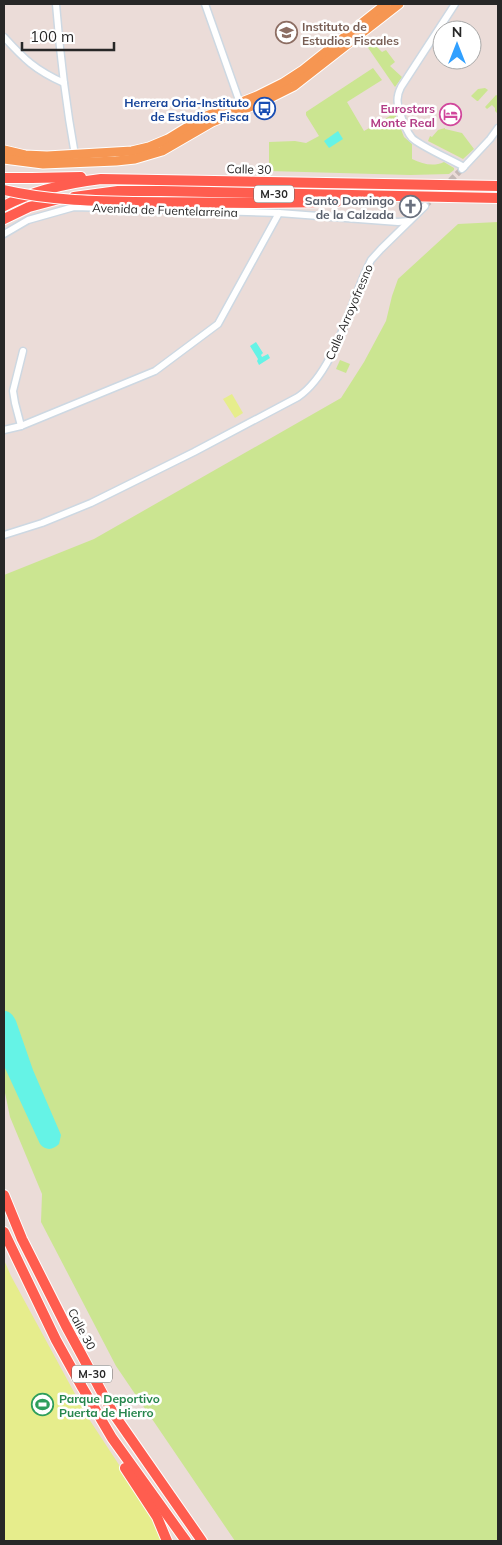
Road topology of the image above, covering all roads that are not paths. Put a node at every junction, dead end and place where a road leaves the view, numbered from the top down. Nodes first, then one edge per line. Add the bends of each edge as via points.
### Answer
1 (56, 4) edge
2 (205, 4) edge
3 (386, 4) edge
4 (399, 4) edge
5 (455, 4) edge
6 (4, 37) edge
7 (64, 83) junction
8 (240, 103) junction
9 (498, 128) edge
10 (4, 150) edge
11 (75, 155) junction
12 (4, 159) edge
13 (4, 178) edge
14 (101, 179) junction
15 (498, 186) edge
16 (4, 190) edge
17 (498, 198) edge
18 (428, 202) junction
19 (4, 206) edge
20 (280, 213) junction
21 (4, 218) edge
22 (391, 221) junction
23 (409, 221) junction
24 (400, 229) junction
25 (4, 234) edge
26 (22, 351) dead end
27 (21, 426) junction
28 (4, 430) edge
29 (4, 535) edge
30 (4, 1195) edge
31 (4, 1232) edge
32 (112, 1438) junction
33 (167, 1541) edge
34 (186, 1541) edge
35 (202, 1541) edge

1 - 7 street
2 - 8 street
3 - 8 main road via 294,76
4 - 12 main road via 286,90 212,122 162,151 135,159 86,162 43,164
5 - 9 street via 396,97 402,121 414,140 463,168
6 - 7 street via 31,65
7 - 11 street
8 - 11 main road via 204,117 149,147
10 - 11 main road via 37,156
13 - 14 highway via 79,176
14 - 15 highway, Calle 30 / M-30
14 - 19 highway, Calle 30 / M-30 via 51,188
16 - 18 highway, bridge via 70,200 133,202
17 - 18 highway, Calle 30 / M-30
18 - 21 highway, Calle 30 / M-30 via 118,191 58,200 29,207
18 - 23 street, Calle Arroyofresno
20 - 22 street, Avenida de Fuentelarreina
20 - 25 street, Avenida de Fuentelarreina via 74,207 28,220
20 - 27 street via 218,324 155,370
22 - 23 street, Avenida de Fuentelarreina
22 - 24 street
23 - 24 street, Calle Arroyofresno
24 - 29 street, Calle Arroyofresno via 371,260 327,364 308,390 91,504
26 - 27 street via 13,391
27 - 28 street
30 - 35 highway, Calle 30 / M-30 via 27,1248 113,1413
31 - 32 highway, M-30 via 56,1340
32 - 33 highway via 118,1457 157,1517
32 - 34 highway, M-30

